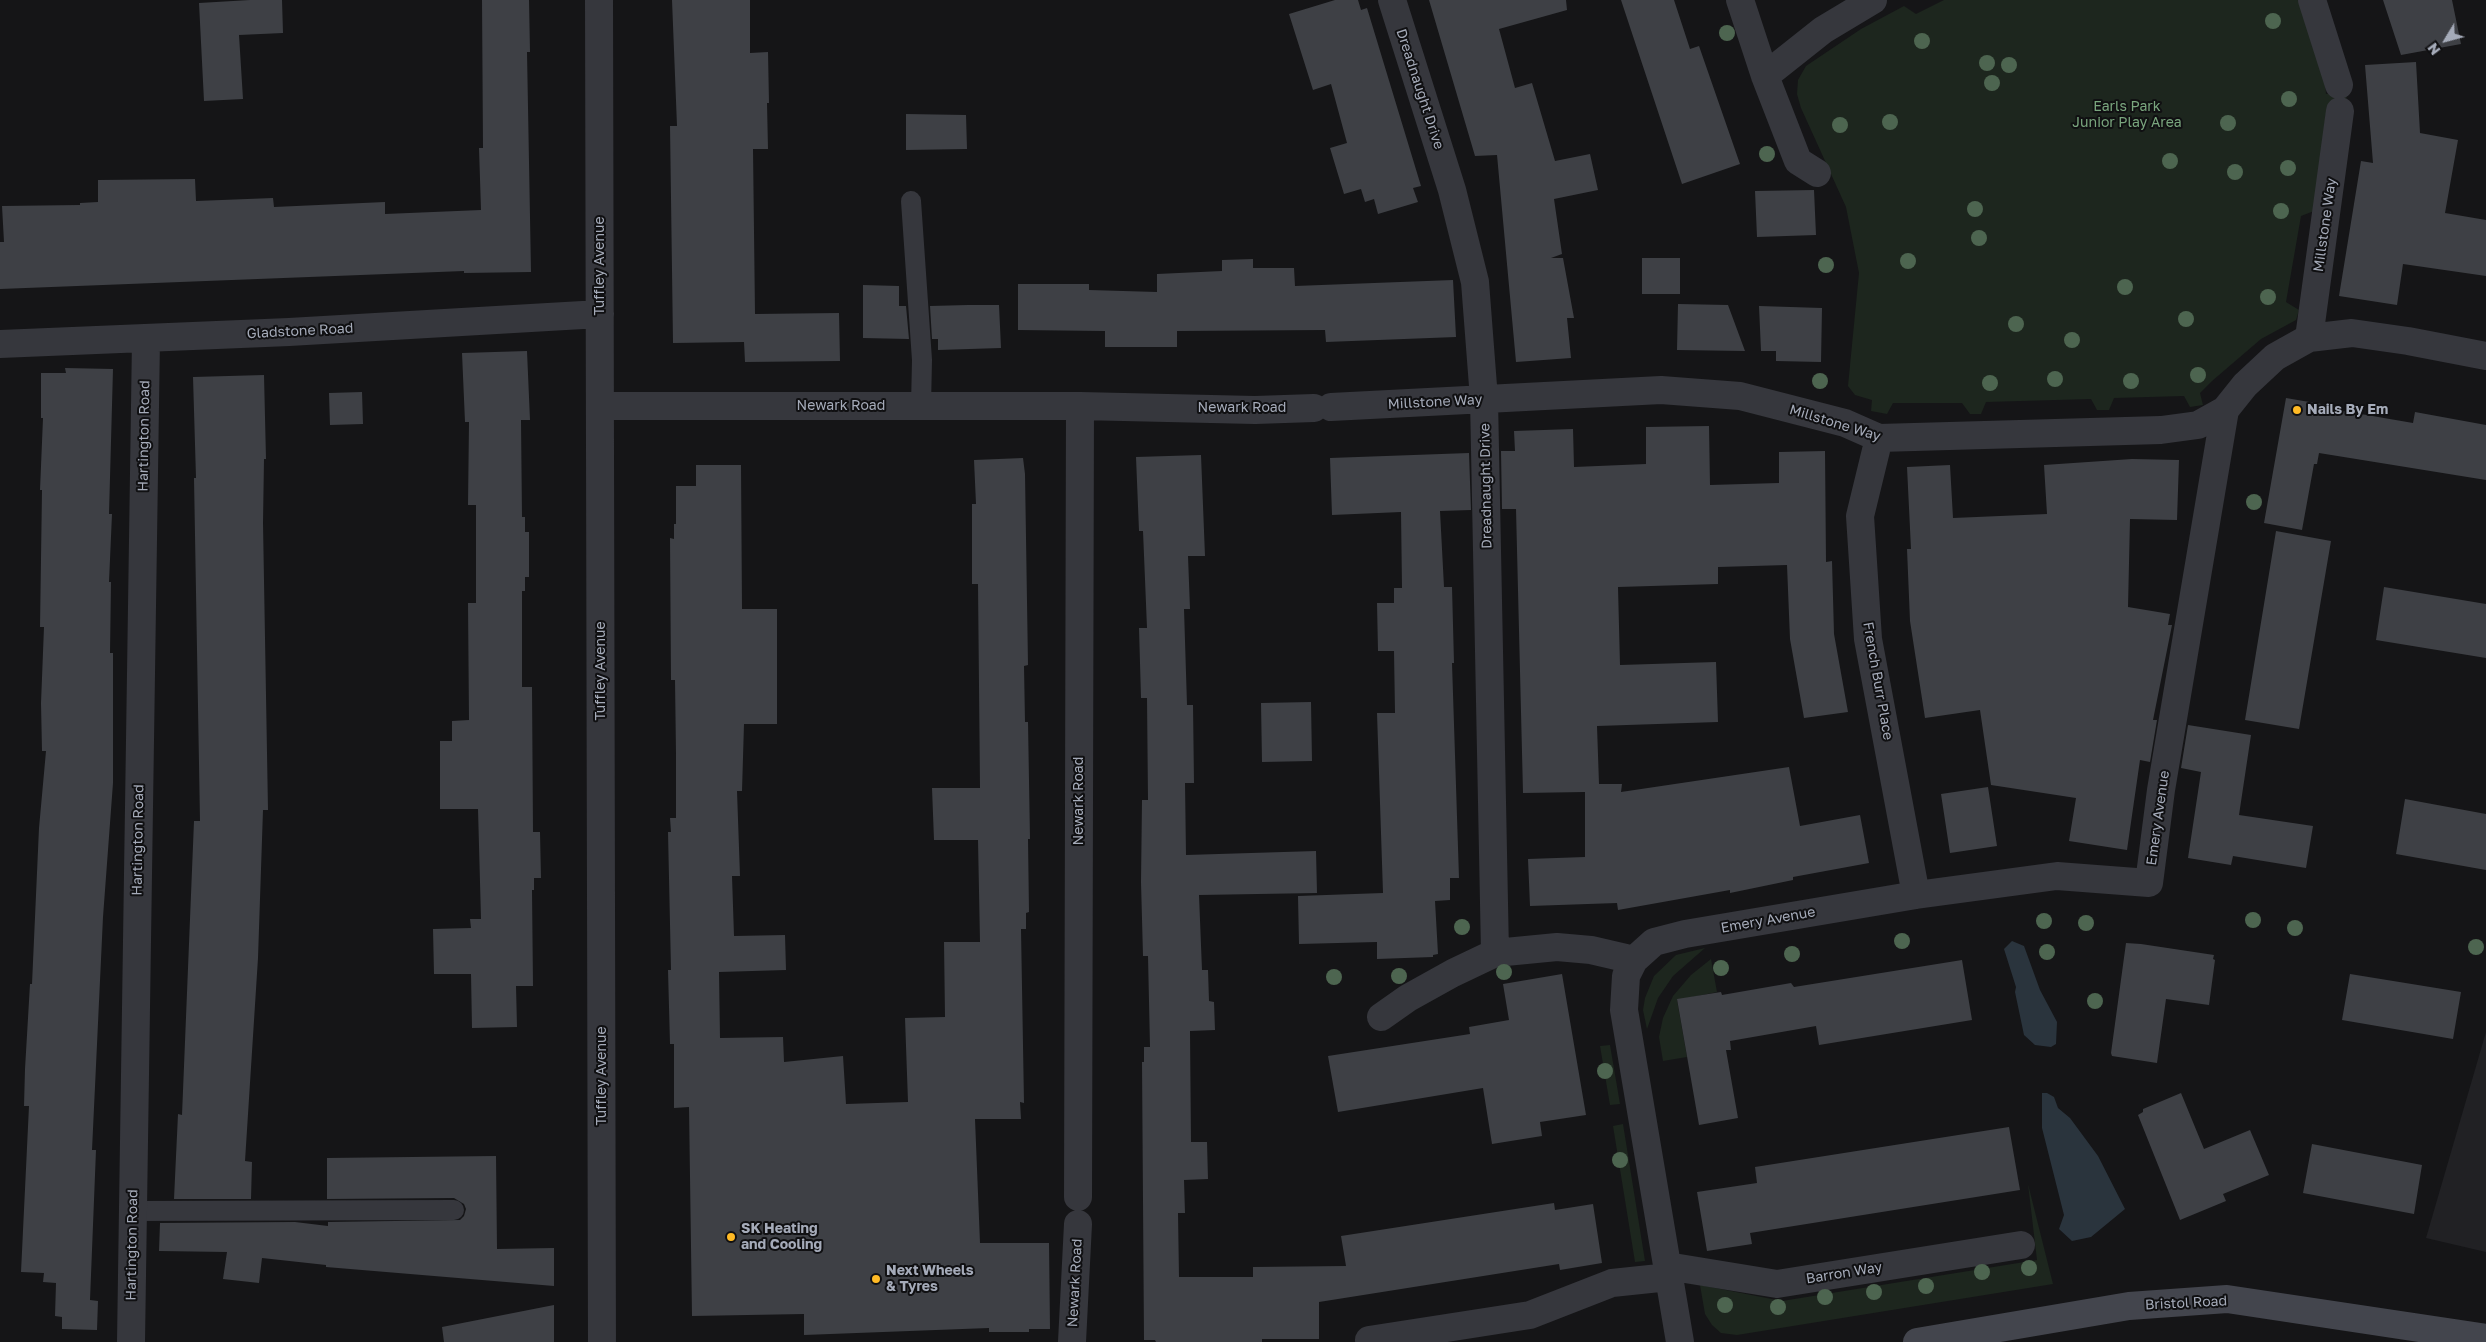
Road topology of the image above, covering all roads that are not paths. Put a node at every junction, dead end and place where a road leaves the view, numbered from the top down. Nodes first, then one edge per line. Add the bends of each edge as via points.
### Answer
1 (599, 0) edge
2 (1392, 0) edge
3 (1740, 0) edge
4 (2312, 0) edge
5 (1868, 1) edge
6 (1765, 76) junction
7 (1817, 173) dead end
8 (911, 201) dead end
9 (600, 314) junction
10 (2309, 338) junction
11 (146, 339) junction
12 (0, 344) edge
13 (2486, 356) edge
14 (1484, 400) junction
15 (601, 406) junction
16 (921, 406) junction
17 (1080, 406) junction
18 (1323, 407) joint
19 (2225, 410) junction
20 (1879, 438) junction
21 (1916, 895) junction
22 (1495, 953) junction
23 (1634, 960) junction
24 (1381, 1017) dead end
25 (1078, 1197) dead end
26 (454, 1210) dead end
27 (132, 1211) junction
28 (1078, 1224) dead end
29 (2021, 1245) dead end
30 (1668, 1272) junction
31 (2486, 1338) edge
32 (1369, 1340) dead end
33 (131, 1342) edge
34 (602, 1342) edge
35 (1072, 1342) edge
36 (1680, 1342) edge
37 (1917, 1342) edge

1 - 9 street, Tuffley Avenue
2 - 14 street, Dreadnaught Drive via 1452,190 1470,263
3 - 6 street
4 - 10 street, Millstone Way via 2340,98
5 - 6 street via 1823,30
6 - 7 street via 1798,161
8 - 16 lane via 922,360
9 - 11 street, Gladstone Road
9 - 15 street, Tuffley Avenue
10 - 13 street, Millstone Way via 2352,333
10 - 19 street, Millstone Way via 2274,357
11 - 12 street, Gladstone Road
11 - 27 street, Hartington Road
14 - 18 street, Millstone Way
14 - 20 street, Millstone Way via 1661,390 1740,396 1845,423
14 - 22 street, Dreadnaught Drive
15 - 16 street, Newark Road
15 - 34 street, Tuffley Avenue
16 - 17 street, Newark Road
17 - 18 street, Newark Road via 1255,410
17 - 25 street, Newark Road
19 - 20 street, Millstone Way via 2198,425 2161,430
19 - 21 street, Emery Avenue via 2161,790 2149,883 2057,876
20 - 21 street, French Burr Place via 1860,516 1868,639
21 - 23 street, Emery Avenue via 1685,934 1654,942
22 - 23 street via 1557,947 1591,950
22 - 24 street via 1408,998
23 - 30 street via 1626,976 1624,1010
26 - 27 lane
27 - 33 street, Hartington Road
28 - 35 street, Newark Road
29 - 30 street, Barron Way via 1777,1284
30 - 32 street, Barron Way via 1612,1283 1530,1315
30 - 36 street
31 - 37 street, Bristol Road via 2227,1300 2129,1306

